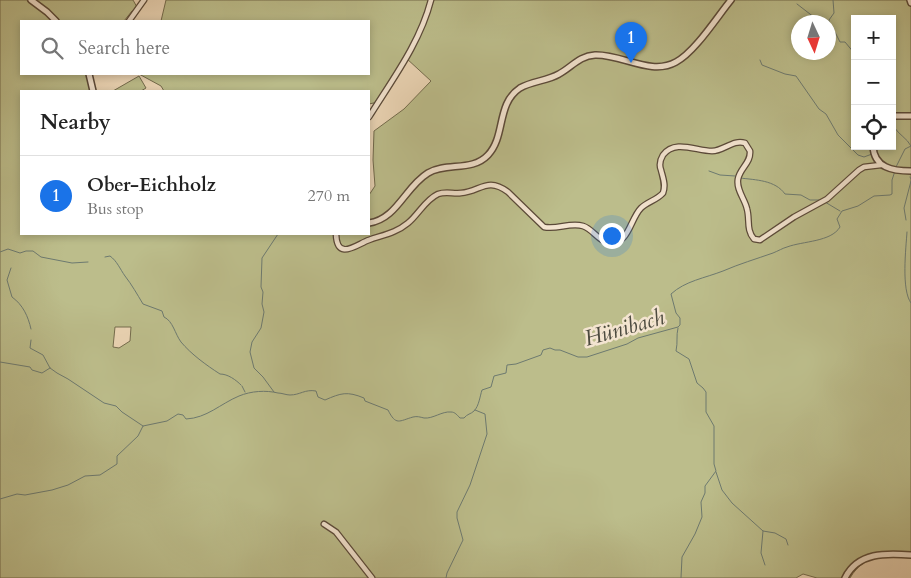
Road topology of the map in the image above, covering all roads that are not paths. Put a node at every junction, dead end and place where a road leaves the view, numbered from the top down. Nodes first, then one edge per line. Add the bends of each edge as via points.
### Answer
1 (31, 0) edge
2 (144, 0) edge
3 (431, 0) edge
4 (731, 0) edge
5 (55, 20) edge
6 (130, 20) edge
7 (89, 75) edge
8 (93, 90) edge
9 (370, 115) edge
10 (896, 116) edge
11 (911, 116) edge
12 (874, 150) edge
13 (881, 165) junction
14 (910, 171) edge
15 (370, 223) edge
16 (336, 235) edge
17 (324, 524) dead end
18 (911, 555) edge
19 (372, 578) edge
20 (845, 578) edge

1 - 5 street
2 - 6 street
3 - 9 street via 417,38
4 - 15 street via 689,52 673,64 654,66 607,56 587,56 556,75 523,86 506,104 496,143 486,157 471,165 430,172 389,214
7 - 8 street
10 - 11 street
12 - 13 street
13 - 14 street
13 - 16 street via 859,170 827,198 760,240 754,239 749,232 748,211 738,185 739,174 750,156 748,147 740,142 715,151 681,146 668,150 660,163 665,186 663,193 642,208 626,235 612,243 580,226 544,227 509,193 490,185 463,193 439,194 405,225 354,248 340,246
17 - 19 street via 336,532
18 - 20 street via 887,554 867,558 855,564

